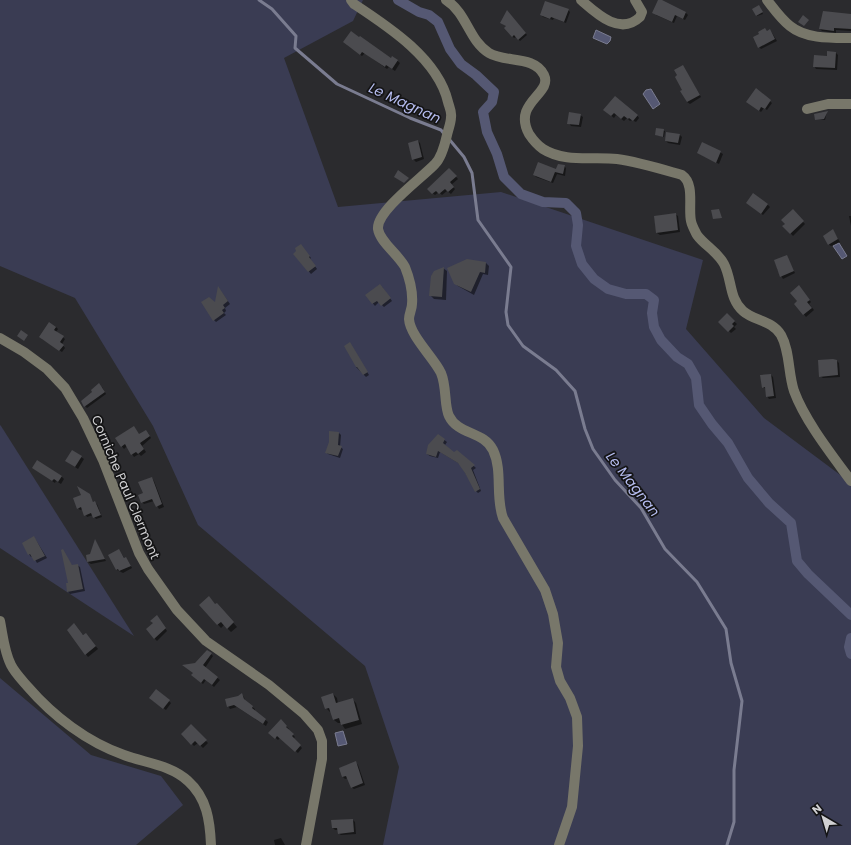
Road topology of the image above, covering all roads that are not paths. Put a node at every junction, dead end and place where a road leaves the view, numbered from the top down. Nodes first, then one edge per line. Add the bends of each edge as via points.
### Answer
1 (350, 0) edge
2 (446, 0) edge
3 (580, 0) edge
4 (634, 0) edge
5 (767, 0) edge
6 (851, 38) edge
7 (851, 104) edge
8 (807, 109) dead end
9 (0, 338) edge
10 (851, 480) edge
11 (0, 621) edge
12 (212, 845) edge
13 (306, 845) edge
14 (559, 845) edge

1 - 14 street via 388,26 430,67 446,94 452,116 437,163 387,208 379,220 378,228 381,237 398,255 405,268 411,289 409,319 415,334 441,373 449,415 455,424 485,440 492,450 497,464 499,508 508,529 545,590 553,614 558,643 556,667 577,716 578,746 572,807
2 - 10 street via 456,8 483,49 493,56 529,63 540,69 544,75 544,86 528,106 524,121 531,136 542,148 566,157 632,162 686,177 690,189 691,222 694,229 725,265 732,294 739,306 747,314 772,325 780,333 786,347 790,378 796,395 815,429
3 - 4 street via 605,19 620,25 629,24 640,17 642,12
5 - 6 street via 788,25 797,31 824,37
7 - 8 street via 828,104
9 - 13 street, Corniche Paul Clermont via 47,369 65,388 103,460 139,553 177,610 206,641 275,690 304,714 318,730 322,741 322,759
11 - 12 street via 5,652 12,666 56,716 108,748 173,771 195,788 206,806

